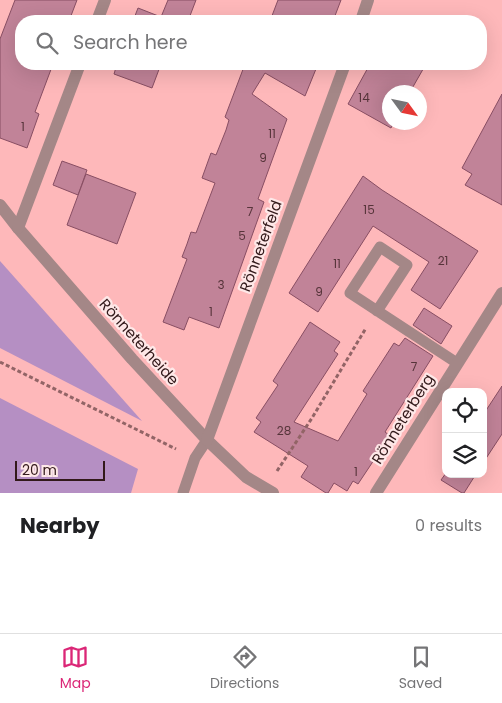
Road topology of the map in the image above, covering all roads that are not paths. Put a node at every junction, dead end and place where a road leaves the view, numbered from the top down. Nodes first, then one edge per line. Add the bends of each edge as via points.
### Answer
1 (105, 0) edge
2 (368, 0) edge
3 (99, 15) edge
4 (363, 15) edge
5 (78, 70) edge
6 (343, 70) edge
7 (0, 205) edge
8 (18, 228) junction
9 (502, 294) edge
10 (377, 311) junction
11 (458, 363) junction
12 (207, 440) junction
13 (269, 491) edge
14 (183, 493) edge
15 (376, 493) edge

1 - 3 street
2 - 4 street
5 - 8 street
6 - 12 street, Rönneterfeld
7 - 8 street, Rönneterheide
8 - 12 street, Rönneterheide via 132,360
9 - 11 street, Rönneterberg
10 - 10 lane via 350,293 380,248 407,265
10 - 11 lane
11 - 15 street, Rönneterberg
12 - 13 street, Rönneterheide via 246,476
12 - 14 lane via 195,458

